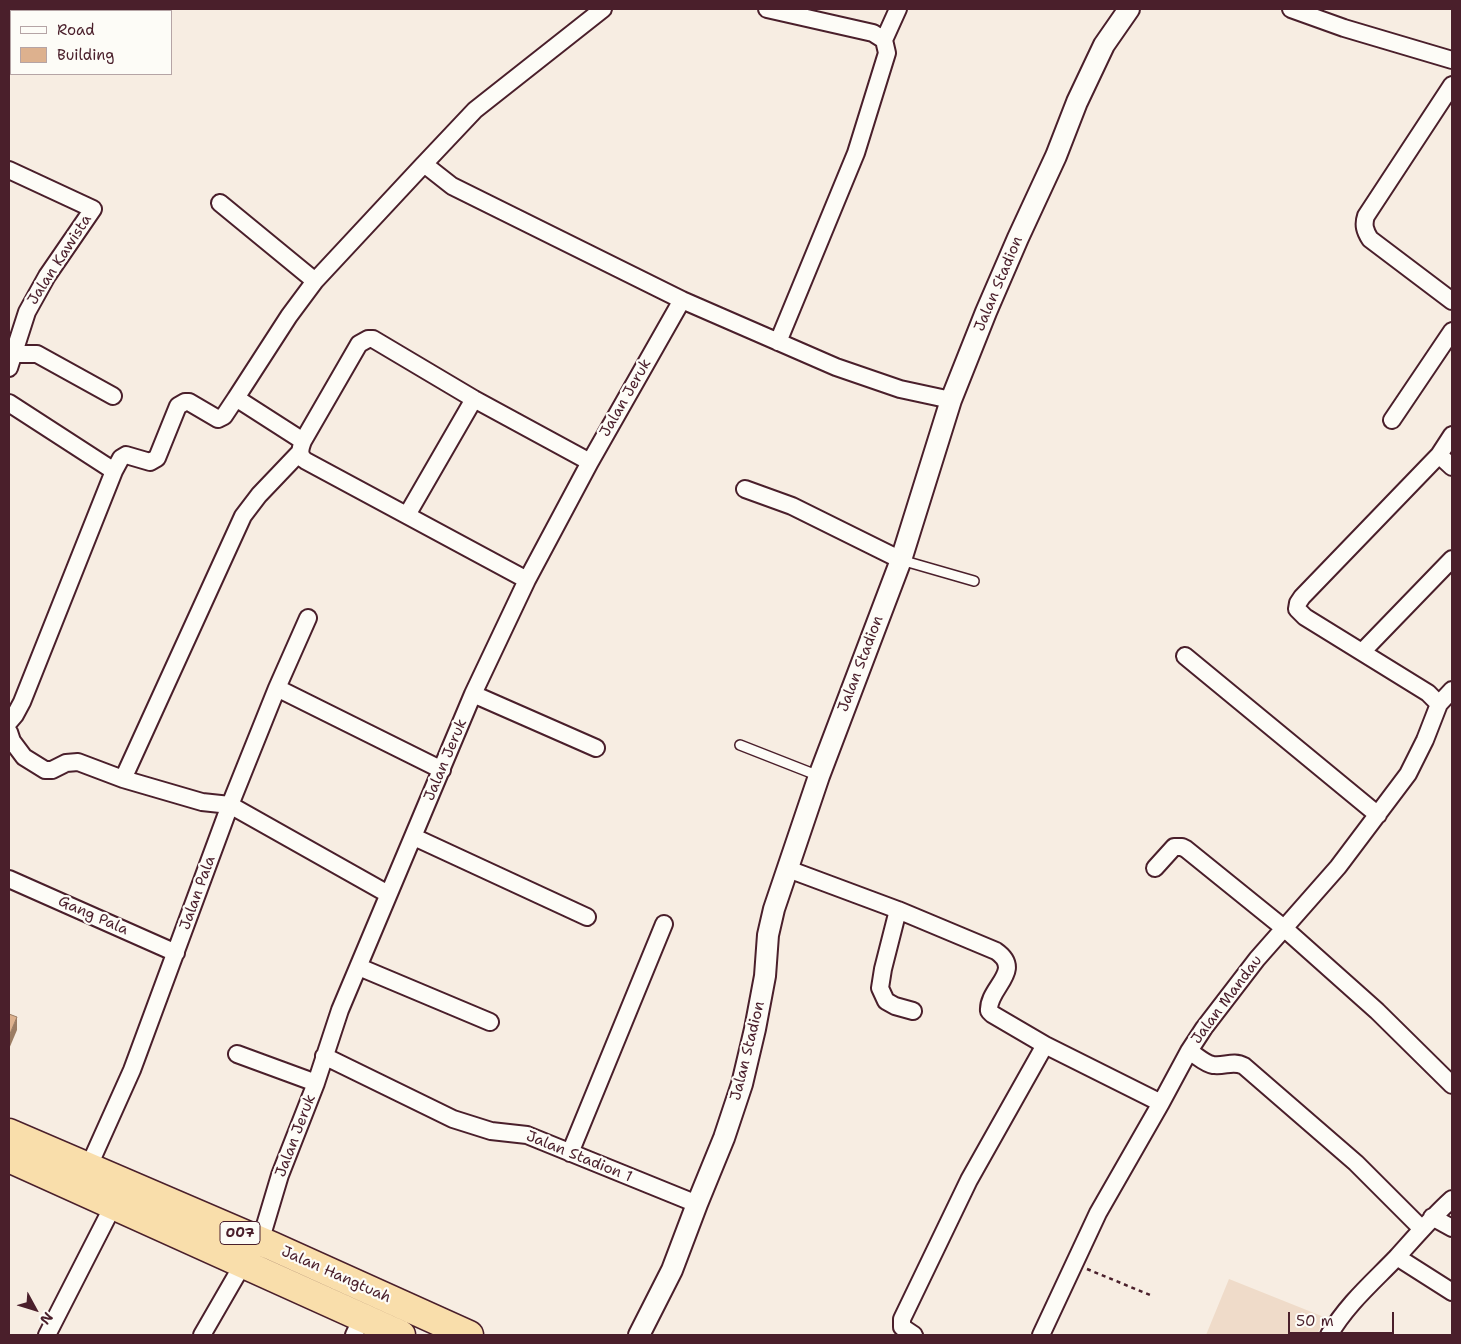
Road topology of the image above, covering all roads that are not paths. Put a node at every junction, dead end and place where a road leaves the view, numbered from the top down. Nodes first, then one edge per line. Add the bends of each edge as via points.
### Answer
1 (603, 9) edge
2 (767, 9) edge
3 (898, 9) edge
4 (1129, 9) edge
5 (1291, 9) edge
6 (884, 40) junction
7 (1452, 60) edge
8 (1452, 85) edge
9 (424, 164) junction
10 (9, 170) edge
11 (220, 202) dead end
12 (315, 281) junction
13 (682, 300) junction
14 (1452, 301) edge
15 (1452, 331) edge
16 (778, 342) junction
17 (11, 361) edge
18 (113, 396) dead end
19 (236, 398) junction
20 (474, 399) junction
21 (951, 400) junction
22 (9, 403) edge
23 (1392, 420) dead end
24 (1452, 435) edge
25 (302, 447) junction
26 (1439, 455) junction
27 (590, 462) junction
28 (1452, 467) edge
29 (114, 471) junction
30 (745, 489) dead end
31 (406, 516) junction
32 (1452, 559) edge
33 (900, 560) junction
34 (527, 580) junction
35 (974, 582) dead end
36 (308, 618) dead end
37 (1362, 652) junction
38 (1185, 656) dead end
39 (277, 688) junction
40 (1452, 690) edge
41 (473, 694) junction
42 (1439, 704) junction
43 (9, 722) edge
44 (9, 732) edge
45 (740, 746) dead end
46 (596, 748) dead end
47 (442, 770) junction
48 (819, 776) junction
49 (123, 779) junction
50 (230, 805) junction
51 (1378, 815) junction
52 (414, 836) junction
53 (1155, 868) dead end
54 (788, 869) junction
55 (9, 878) edge
56 (388, 894) junction
57 (898, 910) junction
58 (587, 917) dead end
59 (664, 924) dead end
60 (1285, 929) junction
61 (176, 952) junction
62 (359, 967) junction
63 (913, 1011) dead end
64 (490, 1022) dead end
65 (1045, 1044) junction
66 (1189, 1051) junction
67 (238, 1054) dead end
68 (324, 1056) junction
69 (316, 1083) junction
70 (1452, 1085) edge
71 (1161, 1103) junction
72 (9, 1133) edge
73 (570, 1153) junction
74 (9, 1158) edge
75 (88, 1168) junction
76 (1452, 1199) edge
77 (114, 1204) junction
78 (697, 1204) junction
79 (1427, 1223) junction
80 (1452, 1228) edge
81 (260, 1242) junction
82 (1397, 1257) junction
83 (243, 1264) junction
84 (1452, 1292) edge
85 (358, 1327) edge
86 (47, 1335) edge
87 (202, 1335) edge
88 (401, 1335) edge
89 (470, 1335) edge
90 (639, 1335) edge
91 (914, 1335) edge
92 (1041, 1335) edge
93 (1329, 1335) edge

1 - 9 street via 475,110
2 - 6 street via 873,33
3 - 6 street
4 - 21 street, Jalan Stadion via 1104,45 1077,102
5 - 7 street
6 - 16 street via 887,53 856,153
8 - 14 street via 1364,222 1370,239
9 - 12 street
9 - 13 street via 452,186
10 - 17 street, Jalan Kawista via 93,208 46,276 27,312
11 - 12 street
12 - 19 street
13 - 16 street
13 - 27 street, Jalan Jeruk
15 - 23 street
16 - 21 street via 900,389
17 - 18 street via 37,354 43,356
19 - 25 street
19 - 29 street via 224,416 218,419 189,402 181,404 157,458 145,462 124,456
20 - 25 street via 378,340 368,339 359,344
20 - 27 street
20 - 31 street
21 - 33 street, Jalan Stadion
22 - 29 street
24 - 26 street
25 - 31 street via 301,456 306,462
25 - 49 street via 243,516
26 - 28 street
26 - 37 street via 1298,603 1304,617
27 - 34 street, Jalan Jeruk
29 - 43 street via 22,702
30 - 33 street via 792,506
31 - 34 street
32 - 37 street
33 - 35 lane
33 - 48 street, Jalan Stadion
34 - 41 street, Jalan Jeruk
36 - 39 street, Jalan Pala
37 - 42 street
38 - 51 street
39 - 47 street
39 - 50 street, Jalan Pala
40 - 42 street, Jalan Mandau
41 - 46 street
41 - 47 street, Jalan Jeruk
42 - 51 street, Jalan Mandau via 1408,774
44 - 49 street via 24,758 45,770 78,762
45 - 48 lane
47 - 52 street, Jalan Jeruk
48 - 54 street, Jalan Stadion
49 - 50 street via 202,802
50 - 56 street
50 - 61 street, Jalan Pala
51 - 60 street, Jalan Mandau
52 - 56 street, Jalan Jeruk
52 - 58 street
53 - 60 street via 1171,849 1182,847
54 - 57 street
54 - 78 street, Jalan Stadion via 768,935 765,976 742,1084
55 - 61 street, Gang Pala
56 - 62 street, Jalan Jeruk
57 - 63 street via 880,988 886,1001
57 - 65 street via 1001,954 1007,967 989,1011
59 - 73 street
60 - 66 street, Jalan Mandau via 1257,959
60 - 70 street via 1377,1011
61 - 75 street, Jalan Pala via 132,1070
62 - 64 street
62 - 68 street, Jalan Jeruk
65 - 71 street
65 - 91 street via 969,1180 902,1319 902,1327
66 - 71 street, Jalan Mandau
66 - 79 street via 1214,1066 1232,1063 1244,1066
67 - 69 street
68 - 69 street, Jalan Jeruk
68 - 73 street, Jalan Stadion 1 via 453,1119 491,1131 527,1135
69 - 81 street, Jalan Jeruk via 280,1175
71 - 92 street, Jalan Mandau via 1098,1213
72 - 75 highway, Jalan Hangtuah / 007
73 - 78 street, Jalan Stadion 1
74 - 77 highway, Jalan Hangtuah / 007
75 - 81 highway, Jalan Hangtuah / 007
76 - 79 street
77 - 83 highway, Jalan Hangtuah / 007
77 - 86 street
78 - 90 street, Jalan Stadion via 672,1270
79 - 80 street
79 - 82 street
81 - 89 highway, Jalan Hangtuah / 007
82 - 84 street
82 - 93 street via 1357,1296
83 - 85 highway, Jalan Hangtuah / 007
83 - 87 street
85 - 88 highway, Jalan Hangtuah / 007

